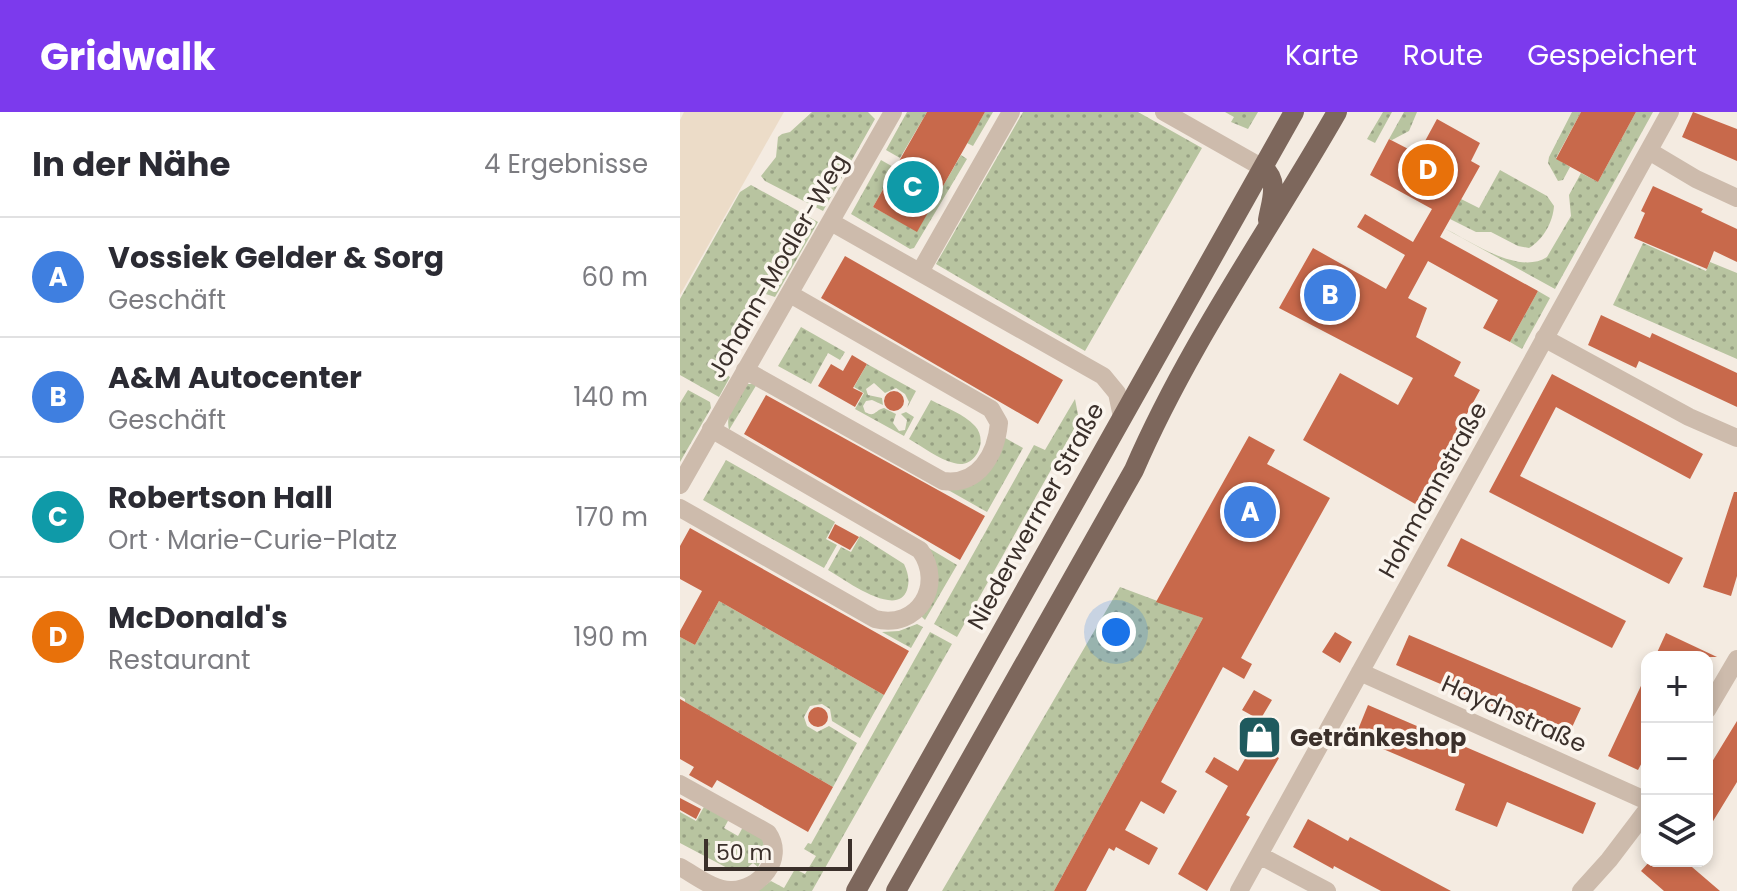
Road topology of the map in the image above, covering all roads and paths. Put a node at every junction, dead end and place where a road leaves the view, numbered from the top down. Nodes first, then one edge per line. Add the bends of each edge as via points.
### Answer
1 (893, 112) edge
2 (1011, 112) edge
3 (1164, 112) edge
4 (1294, 112) edge
5 (1337, 112) edge
6 (1670, 112) edge
7 (1649, 151) junction
8 (1263, 168) junction
9 (1737, 198) edge
10 (831, 222) junction
11 (1267, 224) junction
12 (920, 272) junction
13 (790, 294) junction
14 (1544, 338) junction
15 (745, 370) junction
16 (1122, 417) junction
17 (711, 429) junction
18 (1737, 438) edge
19 (680, 485) edge
20 (680, 508) edge
21 (1737, 659) edge
22 (1360, 672) junction
23 (1713, 700) edge
24 (680, 784) edge
25 (1641, 798) edge
26 (1641, 818) edge
27 (1259, 855) junction
28 (680, 867) edge
29 (856, 891) edge
30 (896, 891) edge
31 (1239, 891) edge
32 (1327, 891) edge
33 (1581, 891) edge

1 - 10 street, Johann-Modler-Weg
2 - 12 street
3 - 8 street
4 - 8 main road, Niederwerrner Straße
5 - 11 main road
6 - 7 street, Hohmannstraße
7 - 9 street
7 - 14 street, Hohmannstraße
8 - 11 main road via 1273,185
8 - 16 main road, Niederwerrner Straße
10 - 12 street
10 - 13 street, Johann-Modler-Weg
11 - 30 main road
12 - 16 street via 1103,376 1117,393
13 - 15 street, Johann-Modler-Weg
13 - 15 street via 991,409 999,423 992,453 974,475 943,481
14 - 18 street
14 - 22 street, Hohmannstraße
15 - 17 street, Johann-Modler-Weg
16 - 29 main road, Niederwerrner Straße
17 - 19 street, Johann-Modler-Weg
17 - 20 street via 920,550 929,569 925,598 902,619 875,619
21 - 23 street
22 - 25 street, Haydnstraße
22 - 27 street, Hohmannstraße
24 - 28 street via 768,833 775,846 764,876 745,888 715,887
26 - 33 street
27 - 31 street, Hohmannstraße
27 - 32 street

